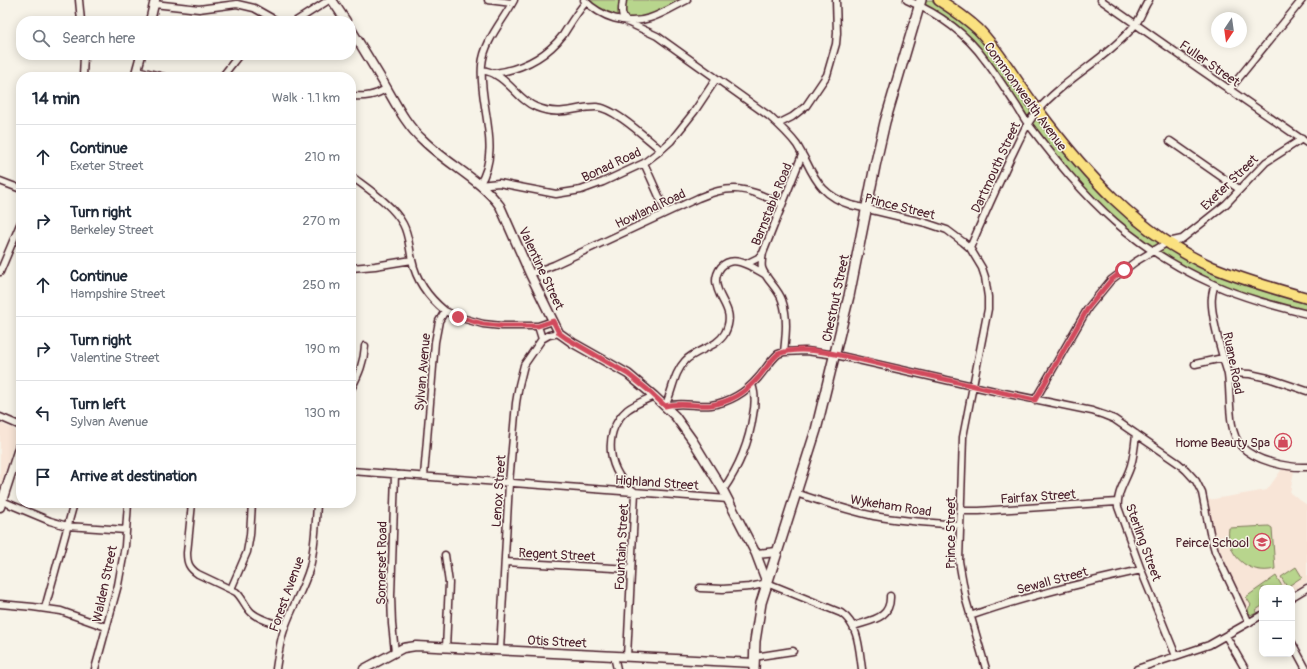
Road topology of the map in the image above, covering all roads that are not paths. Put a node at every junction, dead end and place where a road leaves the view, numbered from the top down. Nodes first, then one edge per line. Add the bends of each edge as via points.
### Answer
1 (79, 0) edge
2 (329, 0) edge
3 (332, 0) edge
4 (488, 0) edge
5 (623, 0) edge
6 (687, 0) edge
7 (836, 0) edge
8 (907, 0) edge
9 (939, 0) edge
10 (1101, 0) edge
11 (1149, 0) edge
12 (1302, 0) edge
13 (513, 1) edge
14 (585, 1) edge
15 (155, 2) edge
16 (920, 3) edge
17 (81, 16) edge
18 (151, 16) edge
19 (269, 16) edge
20 (304, 16) edge
21 (343, 16) edge
22 (624, 20) junction
23 (1136, 25) junction
24 (356, 38) edge
25 (84, 60) edge
26 (140, 60) edge
27 (235, 60) edge
28 (482, 70) junction
29 (83, 72) edge
30 (136, 72) edge
31 (226, 72) edge
32 (495, 74) junction
33 (716, 79) junction
34 (387, 88) junction
35 (1229, 90) junction
36 (356, 96) edge
37 (1038, 110) junction
38 (1028, 123) junction
39 (778, 124) junction
40 (1170, 141) dead end
41 (1304, 141) edge
42 (662, 150) junction
43 (802, 155) junction
44 (644, 163) junction
45 (356, 180) edge
46 (0, 181) edge
47 (479, 185) junction
48 (16, 187) edge
49 (1239, 189) junction
50 (782, 204) junction
51 (866, 210) junction
52 (666, 212) junction
53 (16, 234) edge
54 (1168, 242) junction
55 (970, 248) junction
56 (1154, 251) junction
57 (763, 253) junction
58 (412, 260) junction
59 (746, 264) junction
60 (356, 268) edge
61 (0, 272) edge
62 (530, 274) junction
63 (766, 275) junction
64 (1214, 285) junction
65 (1307, 298) edge
66 (445, 311) junction
67 (1307, 314) edge
68 (553, 321) junction
69 (538, 326) junction
70 (559, 333) junction
71 (542, 339) junction
72 (365, 346) dead end
73 (784, 352) junction
74 (836, 355) junction
75 (1223, 358) junction
76 (1195, 364) dead end
77 (1228, 373) junction
78 (356, 380) edge
79 (752, 384) junction
80 (972, 386) junction
81 (1307, 391) edge
82 (654, 396) junction
83 (1035, 400) junction
84 (665, 406) junction
85 (0, 417) edge
86 (16, 424) edge
87 (1136, 434) junction
88 (16, 458) edge
89 (1307, 467) edge
90 (356, 471) edge
91 (395, 474) junction
92 (424, 476) junction
93 (509, 483) junction
94 (723, 490) junction
95 (635, 492) junction
96 (796, 493) junction
97 (728, 499) junction
98 (1117, 502) junction
99 (1, 504) edge
100 (72, 508) edge
101 (128, 508) edge
102 (192, 508) edge
103 (252, 508) edge
104 (317, 508) edge
105 (960, 511) junction
106 (960, 525) junction
107 (67, 526) junction
108 (126, 530) junction
109 (777, 552) junction
110 (756, 554) junction
111 (446, 556) dead end
112 (505, 562) junction
113 (631, 569) junction
114 (1141, 570) junction
115 (767, 582) junction
116 (700, 588) dead end
117 (1307, 588) edge
118 (231, 589) junction
119 (1295, 595) edge
120 (890, 596) dead end
121 (0, 604) edge
122 (44, 608) junction
123 (970, 616) junction
124 (1259, 616) edge
125 (1248, 622) junction
126 (854, 626) junction
127 (106, 627) junction
128 (285, 627) junction
129 (1226, 636) junction
130 (446, 648) junction
131 (1295, 649) edge
132 (500, 650) junction
133 (792, 651) dead end
134 (395, 652) junction
135 (614, 656) junction
136 (627, 656) junction
137 (1176, 656) junction
138 (754, 663) edge
139 (96, 669) edge
140 (276, 669) edge
141 (364, 669) edge
142 (617, 669) edge
143 (862, 669) edge
144 (986, 669) edge
145 (1137, 669) edge
146 (1245, 669) edge
147 (1306, 669) edge

1 - 17 street
2 - 20 street
3 - 21 street
4 - 13 street
5 - 22 street
6 - 22 street via 651,18 638,21
7 - 39 street via 836,44 827,75 806,106
8 - 16 street, Commonwealth Avenue
9 - 37 main road, Commonwealth Avenue via 982,34
10 - 23 street, Fuller Street
11 - 23 street, Dartmouth Street
12 - 35 street
13 - 28 street via 488,44
14 - 22 street via 605,15
14 - 32 street via 556,43 542,56 520,67
15 - 18 street
15 - 19 street via 199,9 242,5
16 - 38 street, Commonwealth Avenue via 971,43 985,59
16 - 51 main road, Chestnut Street via 885,122
22 - 33 street, Prince Street via 657,36
23 - 35 street, Fuller Street
23 - 37 street, Dartmouth Street
24 - 34 street, Valentine Street
25 - 29 street
26 - 30 street
27 - 31 street
28 - 32 street
28 - 47 street via 489,156 484,177
32 - 42 street via 527,101 541,109 560,112 597,107 609,110
33 - 39 street, Prince Street
33 - 42 street, Bonad Road
34 - 36 street via 377,94
34 - 47 street, Valentine Street via 414,131
35 - 41 street, Fuller Street
37 - 38 street, Dartmouth Street
37 - 54 main road, Commonwealth Avenue via 1115,201
38 - 55 street, Dartmouth Street
38 - 56 street, Commonwealth Avenue via 1070,176 1098,206
39 - 43 street, Prince Street via 798,146
40 - 49 street
41 - 49 street, Exeter Street via 1266,162
42 - 44 street, Bonad Road
43 - 50 street, Barnstable Road
43 - 51 street, Prince Street via 814,177 831,196 840,202
44 - 47 street, Bonad Road via 603,182 568,193 556,194 499,183
44 - 52 street
45 - 58 street via 384,202 400,219 407,232
46 - 48 street
47 - 62 street, Valentine Street via 500,206
49 - 54 street, Exeter Street via 1216,213 1182,239
50 - 52 street, Howland Road via 750,191 730,188 711,192
50 - 57 street, Barnstable Road
51 - 55 street, Prince Street via 936,226 954,235
51 - 74 main road, Chestnut Street
52 - 62 street, Howland Road
53 - 61 street
54 - 56 street, Exeter Street
54 - 65 main road, Commonwealth Avenue via 1229,274
55 - 80 street, Prince Street via 982,268 988,298
56 - 64 street, Commonwealth Avenue
56 - 83 street, Exeter Street via 1124,270 1100,292 1088,308
57 - 59 street
57 - 63 street, Barnstable Road via 762,268
58 - 60 street
58 - 66 street via 425,291
59 - 63 street
59 - 84 street via 729,262 724,264 717,274 716,281 728,310 727,329 719,340 685,361 675,375
62 - 68 street, Valentine Street
63 - 73 street, Barnstable Road via 778,290 785,307 787,317
64 - 67 street, Commonwealth Avenue
64 - 75 street, Ruane Road via 1212,306
66 - 69 street via 483,324
66 - 92 street, Sylvan Avenue via 439,321 435,342
68 - 69 street
68 - 70 street, Valentine Street
69 - 71 street
70 - 71 street
70 - 82 street, Valentine Street via 622,371
71 - 93 street, Lenox Street via 524,365 519,385
72 - 78 street via 364,359
73 - 74 street via 806,351
73 - 79 street via 778,354
74 - 80 street
74 - 96 main road, Chestnut Street
75 - 76 street
75 - 77 street, Ruane Road
77 - 81 street via 1268,378
77 - 89 street, Ruane Road via 1232,429 1241,445 1251,454 1268,461
79 - 84 street via 736,397 720,403 681,403
79 - 94 street via 755,400 749,437 740,461
80 - 83 street
80 - 105 street, Prince Street via 964,437
82 - 84 street, Valentine Street
82 - 95 street, Fountain Street via 627,410 612,436 613,466 622,481
83 - 87 street via 1104,415
84 - 94 street, Valentine Street via 683,426
85 - 86 street
87 - 98 street, Sterling Street via 1133,458
87 - 125 street via 1186,470 1196,482 1202,493 1215,551
88 - 99 street
90 - 91 street, Highland Street
91 - 92 street, Highland Street
91 - 134 street, Somerset Road via 390,596
92 - 93 street, Highland Street
93 - 95 street, Highland Street
93 - 112 street, Lenox Street
94 - 97 street, Valentine Street
95 - 97 street, Highland Street
95 - 113 street, Fountain Street
96 - 106 street, Wykeham Road via 847,510 875,516
96 - 109 main road, Chestnut Street
97 - 110 street
98 - 105 street, Fairfax Street
98 - 114 street, Sterling Street
99 - 107 street
100 - 107 street
101 - 108 street, Walden Street
102 - 118 street via 188,565 198,574
103 - 118 street via 247,552
104 - 128 street, Forest Avenue via 315,537 309,568
105 - 106 street, Prince Street
106 - 123 street, Prince Street via 959,561
107 - 108 street
107 - 122 street
108 - 127 street, Walden Street via 118,585
109 - 110 street
109 - 115 main road, Chestnut Street
110 - 115 street
111 - 130 street via 449,583
112 - 113 street, Regent Street
112 - 132 street, Lenox Street
113 - 136 street, Fountain Street
114 - 123 street, Sewall Street via 1054,590
114 - 137 street, Sterling Street
115 - 116 street via 729,588
115 - 126 street via 841,613
115 - 138 main road, Chestnut Street via 759,612
117 - 119 street
118 - 128 street via 241,595 252,613
120 - 126 street via 887,612
121 - 122 street
122 - 127 street via 61,611
123 - 144 street, Prince Street
124 - 125 street
125 - 129 street
126 - 143 street
127 - 139 street, Walden Street
128 - 140 street, Forest Avenue
129 - 137 street via 1200,649
129 - 146 street
130 - 132 street, Otis Street
130 - 134 street, Otis Street via 410,646
131 - 147 street
132 - 135 street, Otis Street
133 - 138 street
134 - 141 street, Otis Street
135 - 136 street, Otis Street
135 - 142 street
136 - 138 street, Otis Street
137 - 145 street

